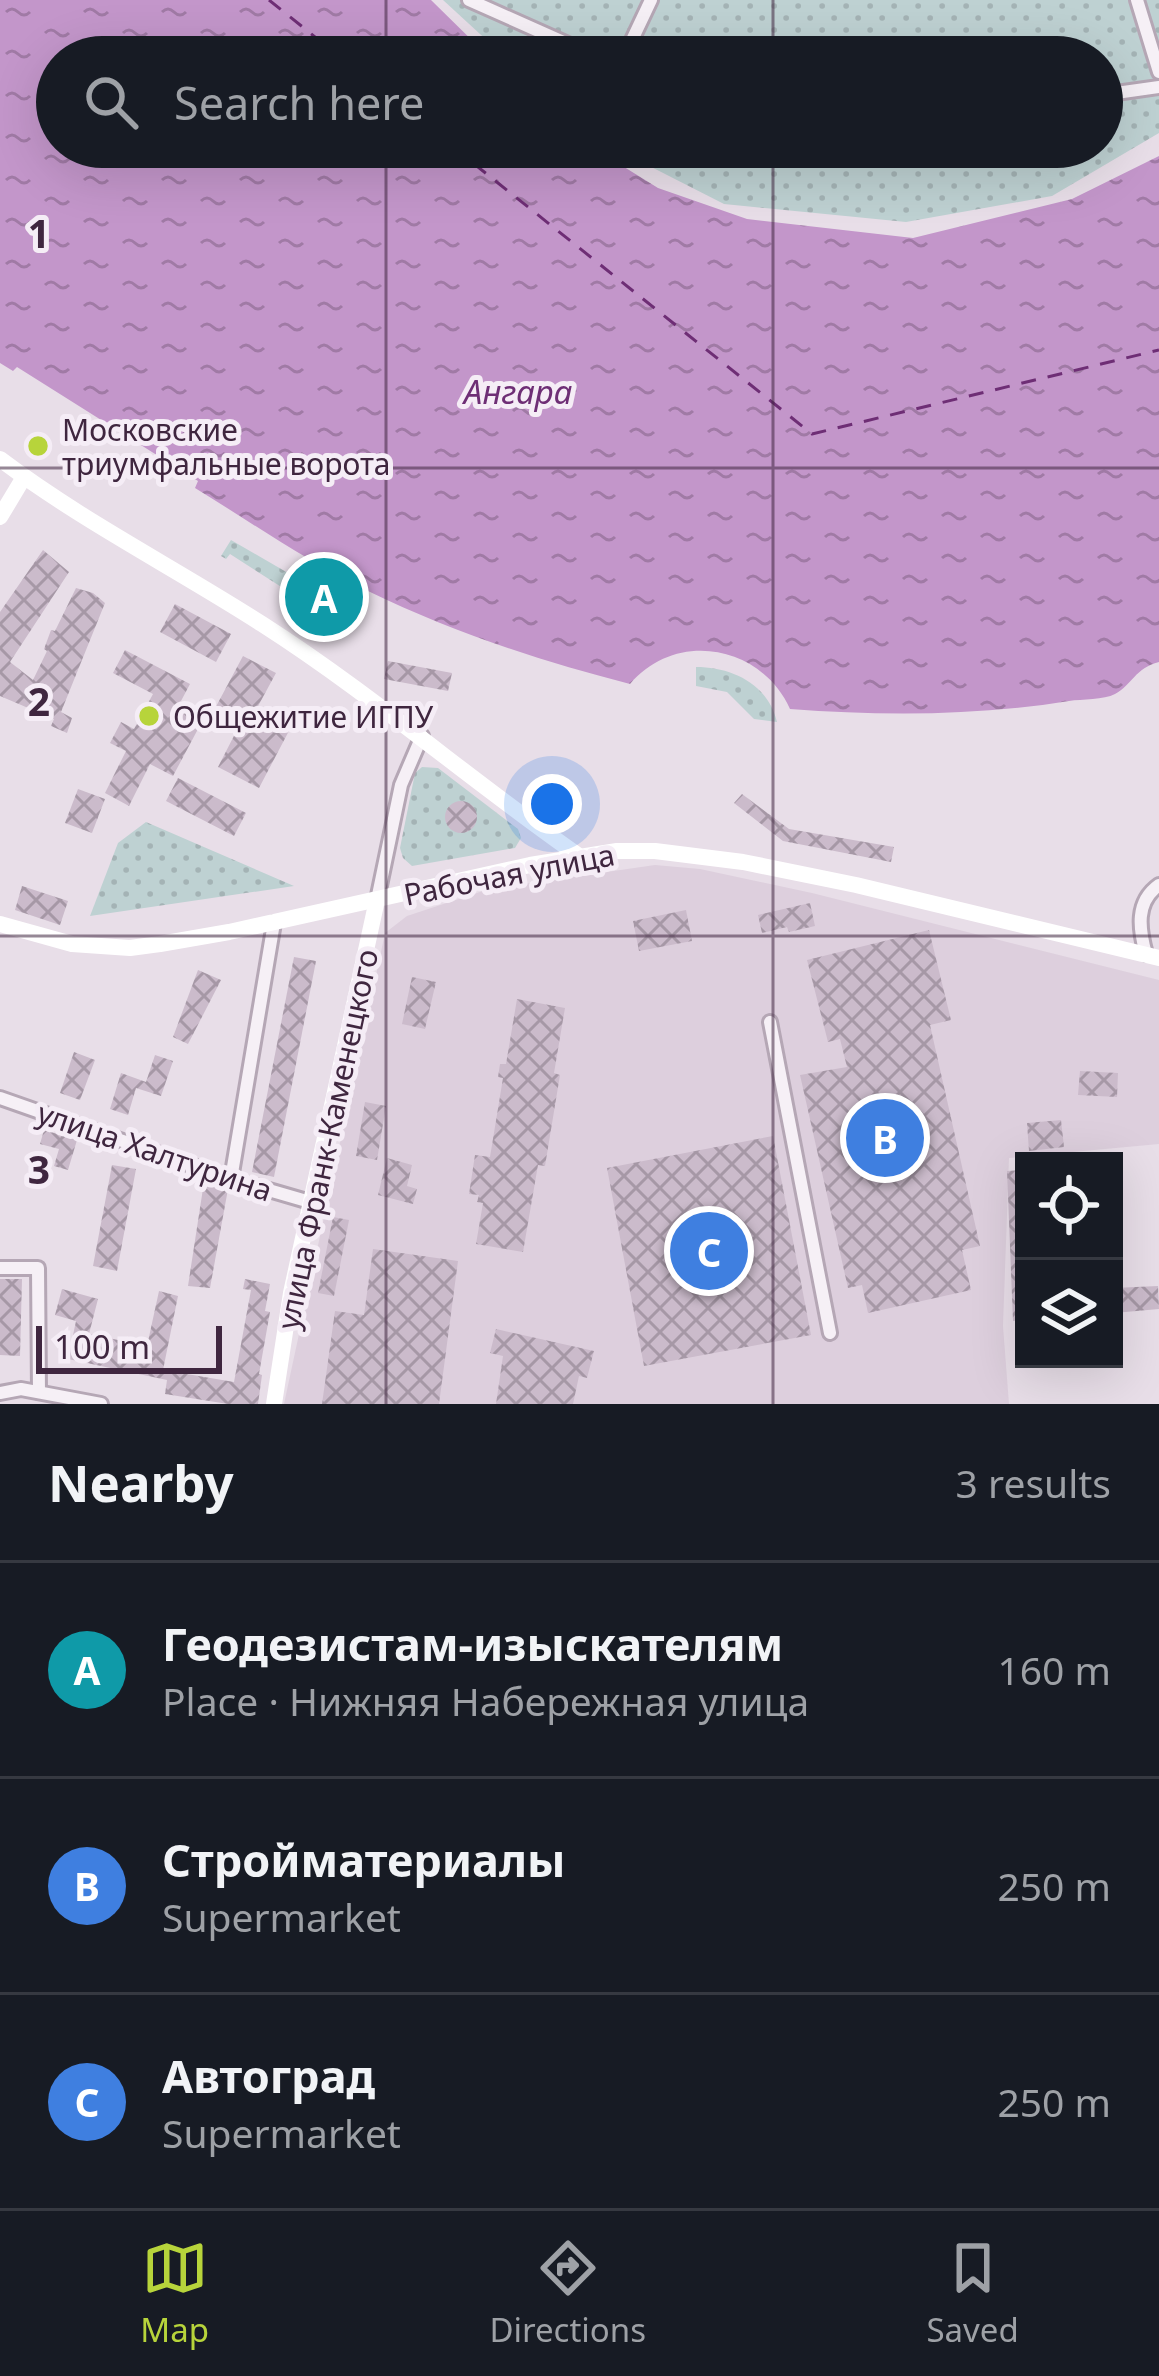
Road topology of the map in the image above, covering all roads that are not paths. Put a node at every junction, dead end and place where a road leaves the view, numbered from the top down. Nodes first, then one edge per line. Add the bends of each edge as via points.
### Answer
1 (469, 0) edge
2 (651, 0) edge
3 (1137, 0) edge
4 (550, 36) edge
5 (634, 36) edge
6 (1159, 72) edge
7 (1159, 87) edge
8 (1123, 91) edge
9 (0, 459) edge
10 (23, 477) junction
11 (0, 517) edge
12 (422, 736) junction
13 (578, 856) junction
14 (1159, 885) edge
15 (377, 901) junction
16 (274, 923) junction
17 (0, 924) edge
18 (1153, 956) edge
19 (770, 1022) dead end
20 (0, 1099) edge
21 (231, 1180) junction
22 (310, 1202) junction
23 (0, 1268) edge
24 (830, 1333) dead end
25 (38, 1392) junction
26 (0, 1393) edge
27 (101, 1404) edge
28 (274, 1404) edge

1 - 4 street
2 - 5 street
3 - 6 street
7 - 8 street
9 - 10 main road
10 - 11 main road
10 - 12 main road via 261,624
12 - 13 main road
12 - 15 street, улица Франк-Каменецкого via 401,785
13 - 15 main road, Рабочая улица
13 - 18 main road, Рабочая улица via 655,850 743,862
14 - 18 street via 1146,896 1140,925
15 - 16 main road, Рабочая улица
15 - 22 main road, улица Франк-Каменецкого
16 - 17 main road, Рабочая улица via 130,947 72,944
16 - 21 street
19 - 24 street
20 - 21 street, улица Халтурина
21 - 22 street, улица Халтурина
22 - 28 main road, улица Франк-Каменецкого
23 - 25 street via 38,1268
25 - 26 street
25 - 27 street

